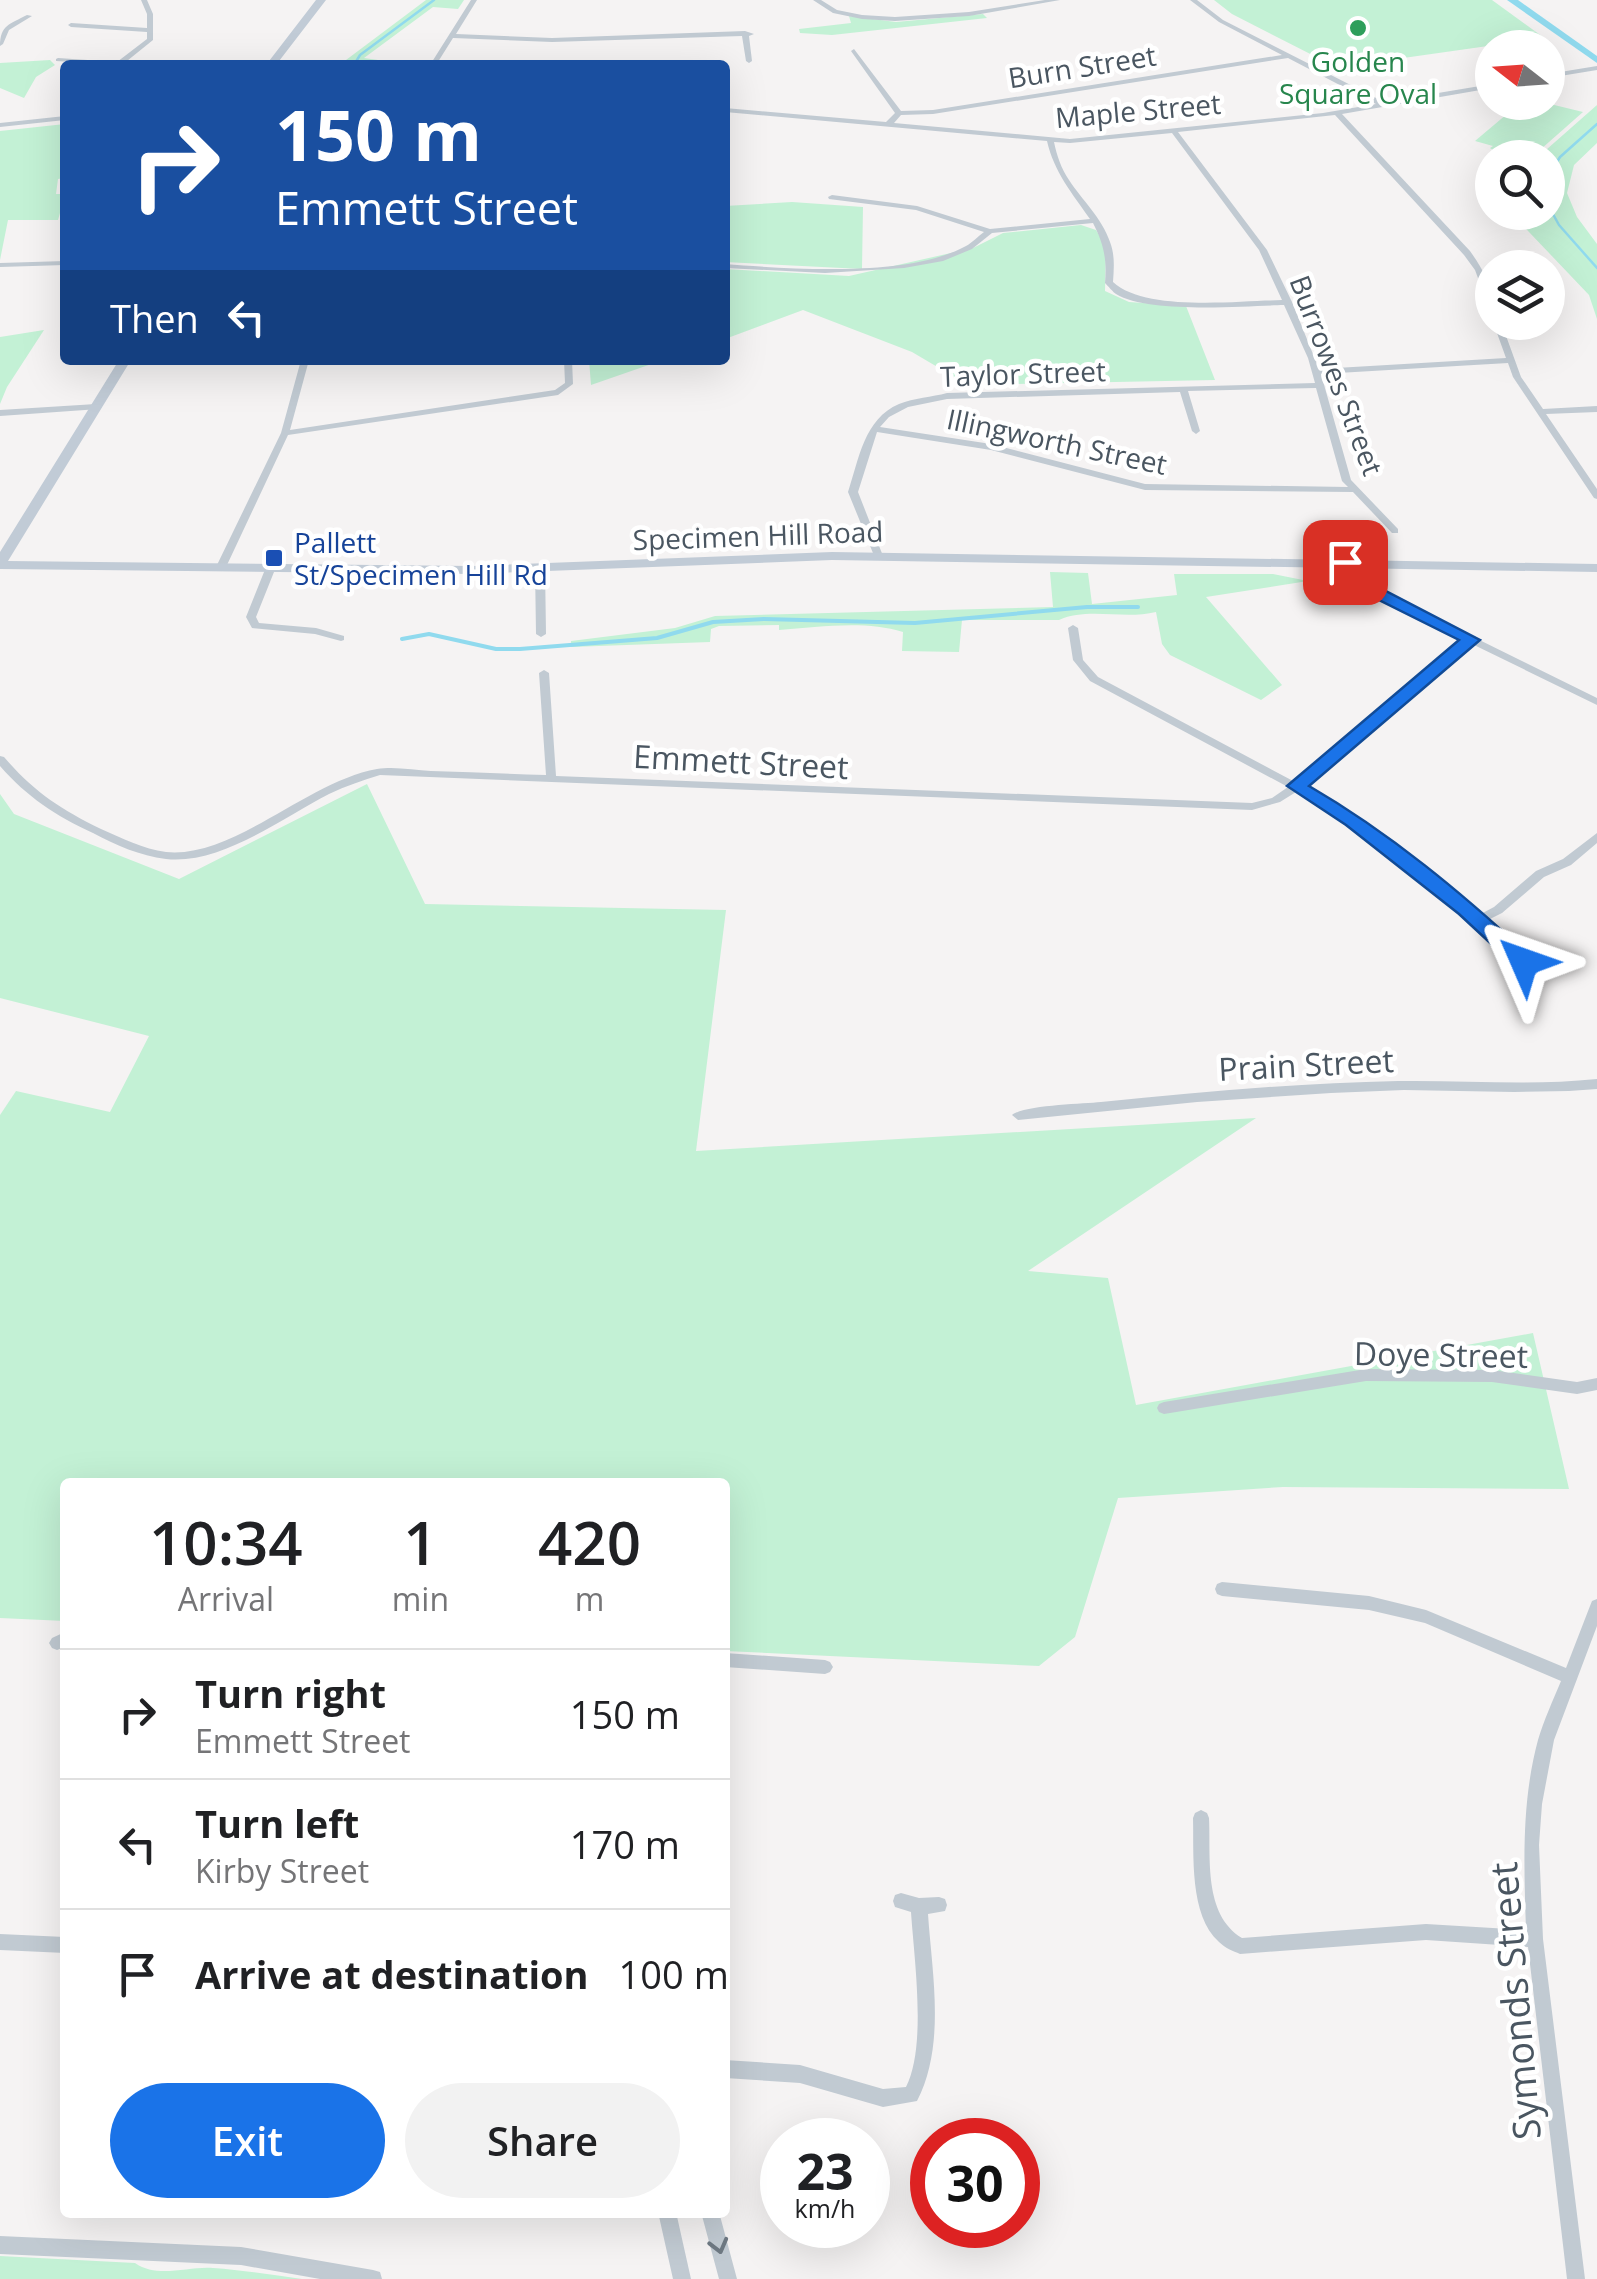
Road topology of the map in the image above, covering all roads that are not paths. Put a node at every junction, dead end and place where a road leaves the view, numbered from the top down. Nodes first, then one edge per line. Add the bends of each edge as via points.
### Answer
1 (144, 0) edge
2 (320, 0) edge
3 (474, 0) edge
4 (816, 0) edge
5 (1057, 0) edge
6 (1193, 0) edge
7 (30, 17) dead end
8 (69, 25) dead end
9 (151, 30) junction
10 (452, 36) junction
11 (0, 44) edge
12 (844, 52) dead end
13 (1288, 56) junction
14 (56, 60) dead end
15 (60, 60) edge
16 (124, 60) edge
17 (275, 60) edge
18 (435, 60) edge
19 (749, 61) dead end
20 (1597, 68) edge
21 (1565, 73) edge
22 (1475, 89) edge
23 (1384, 105) junction
24 (730, 110) edge
25 (898, 113) junction
26 (1337, 113) junction
27 (60, 119) edge
28 (0, 125) edge
29 (888, 125) junction
30 (1174, 131) junction
31 (1050, 140) junction
32 (832, 198) dead end
33 (1095, 220) junction
34 (990, 231) junction
35 (60, 263) edge
36 (0, 264) edge
37 (730, 266) edge
38 (1475, 266) edge
39 (1288, 302) junction
40 (1502, 340) edge
41 (1508, 360) junction
42 (121, 365) edge
43 (304, 365) edge
44 (568, 365) edge
45 (1316, 372) junction
46 (1319, 385) junction
47 (1184, 390) junction
48 (96, 406) junction
49 (1597, 408) edge
50 (1541, 412) junction
51 (0, 414) edge
52 (874, 429) junction
53 (1196, 432) dead end
54 (285, 433) junction
55 (1352, 490) junction
56 (1597, 496) edge
57 (1396, 531) dead end
58 (878, 556) junction
59 (1345, 562) junction
60 (0, 564) edge
61 (1597, 565) edge
62 (222, 566) junction
63 (270, 567) junction
64 (540, 567) junction
65 (1073, 628) dead end
66 (541, 634) dead end
67 (341, 638) dead end
68 (1471, 640) junction
69 (544, 673) dead end
70 (1597, 702) edge
71 (0, 759) edge
72 (552, 778) junction
73 (1296, 786) junction
74 (1597, 837) edge
75 (1478, 920) junction
76 (1536, 980) dead end
77 (1597, 1084) edge
78 (1018, 1115) dead end
79 (1597, 1384) edge
80 (1164, 1408) dead end
81 (1222, 1589) dead end
82 (1597, 1606) edge
83 (730, 1660) edge
84 (825, 1668) dead end
85 (1570, 1676) junction
86 (1201, 1818) dead end
87 (939, 1905) dead end
88 (1534, 1939) junction
89 (0, 1942) edge
90 (60, 1945) edge
91 (730, 2069) edge
92 (668, 2218) edge
93 (712, 2218) edge
94 (0, 2245) edge
95 (373, 2279) edge
96 (682, 2279) edge
97 (728, 2279) edge
98 (1576, 2279) edge

1 - 9 street
2 - 17 main road
3 - 10 street
4 - 5 street via 891,19
6 - 13 street
7 - 11 street via 6,29
8 - 9 street
9 - 16 street via 144,48
10 - 18 street
10 - 19 street via 748,34
12 - 25 street via 854,52
13 - 23 street
13 - 25 street, Burn Street
14 - 15 street
20 - 21 street
22 - 23 street, Maple Street
23 - 26 street, Maple Street
24 - 29 street, Maple Street
25 - 29 street
26 - 30 street, Maple Street
26 - 38 street
27 - 28 street
29 - 31 street, Maple Street
30 - 31 street, Maple Street
30 - 39 street, Burrowes Street via 1247,224
31 - 33 street via 1056,164
32 - 34 street via 917,208
33 - 34 street
33 - 39 street via 1112,251 1111,288 1122,297
34 - 37 street via 950,254 863,272
35 - 36 street
39 - 45 street, Burrowes Street
40 - 41 street
41 - 45 street
41 - 50 street
42 - 48 main road
43 - 54 street
44 - 54 street via 566,388
45 - 46 street, Burrowes Street
46 - 47 street, Taylor Street
46 - 55 street, Burrowes Street
47 - 52 street, Taylor Street via 938,396 894,410
47 - 53 street
48 - 51 street
48 - 60 main road
49 - 50 street
50 - 56 street
52 - 55 street, Illingworth Street via 990,447 1145,487
52 - 58 street via 853,492
54 - 62 street
55 - 57 street, Burrowes Street
58 - 59 main road, Specimen Hill Road
58 - 64 main road, Specimen Hill Road
59 - 61 main road, Specimen Hill Road
59 - 68 street via 1354,581
60 - 62 main road, Specimen Hill Road
62 - 63 main road, Specimen Hill Road
63 - 64 main road, Specimen Hill Road
63 - 67 street via 251,617 255,626
64 - 66 street
65 - 73 street via 1078,660 1094,679
68 - 70 street
68 - 73 street, Emmett Street
69 - 72 street
71 - 72 street, Emmett Street via 36,800 126,845 176,856 220,846 358,777 408,772
72 - 73 street, Emmett Street via 1228,808 1264,804
73 - 75 street via 1353,820
74 - 75 street
75 - 76 street
77 - 78 street, Prain Street via 1379,1086
79 - 80 street, Doye Street via 1366,1375
81 - 85 street via 1369,1603 1426,1617
82 - 85 street, Symonds Street
83 - 84 street
85 - 88 street, Symonds Street via 1546,1740 1534,1804
86 - 88 street via 1211,1921 1240,1946 1426,1932
87 - 91 street via 910,1904 926,2026 919,2080 910,2096 883,2098 800,2074
88 - 98 street, Symonds Street
89 - 90 street
92 - 96 street
93 -> 97 street
94 - 95 street via 241,2256

